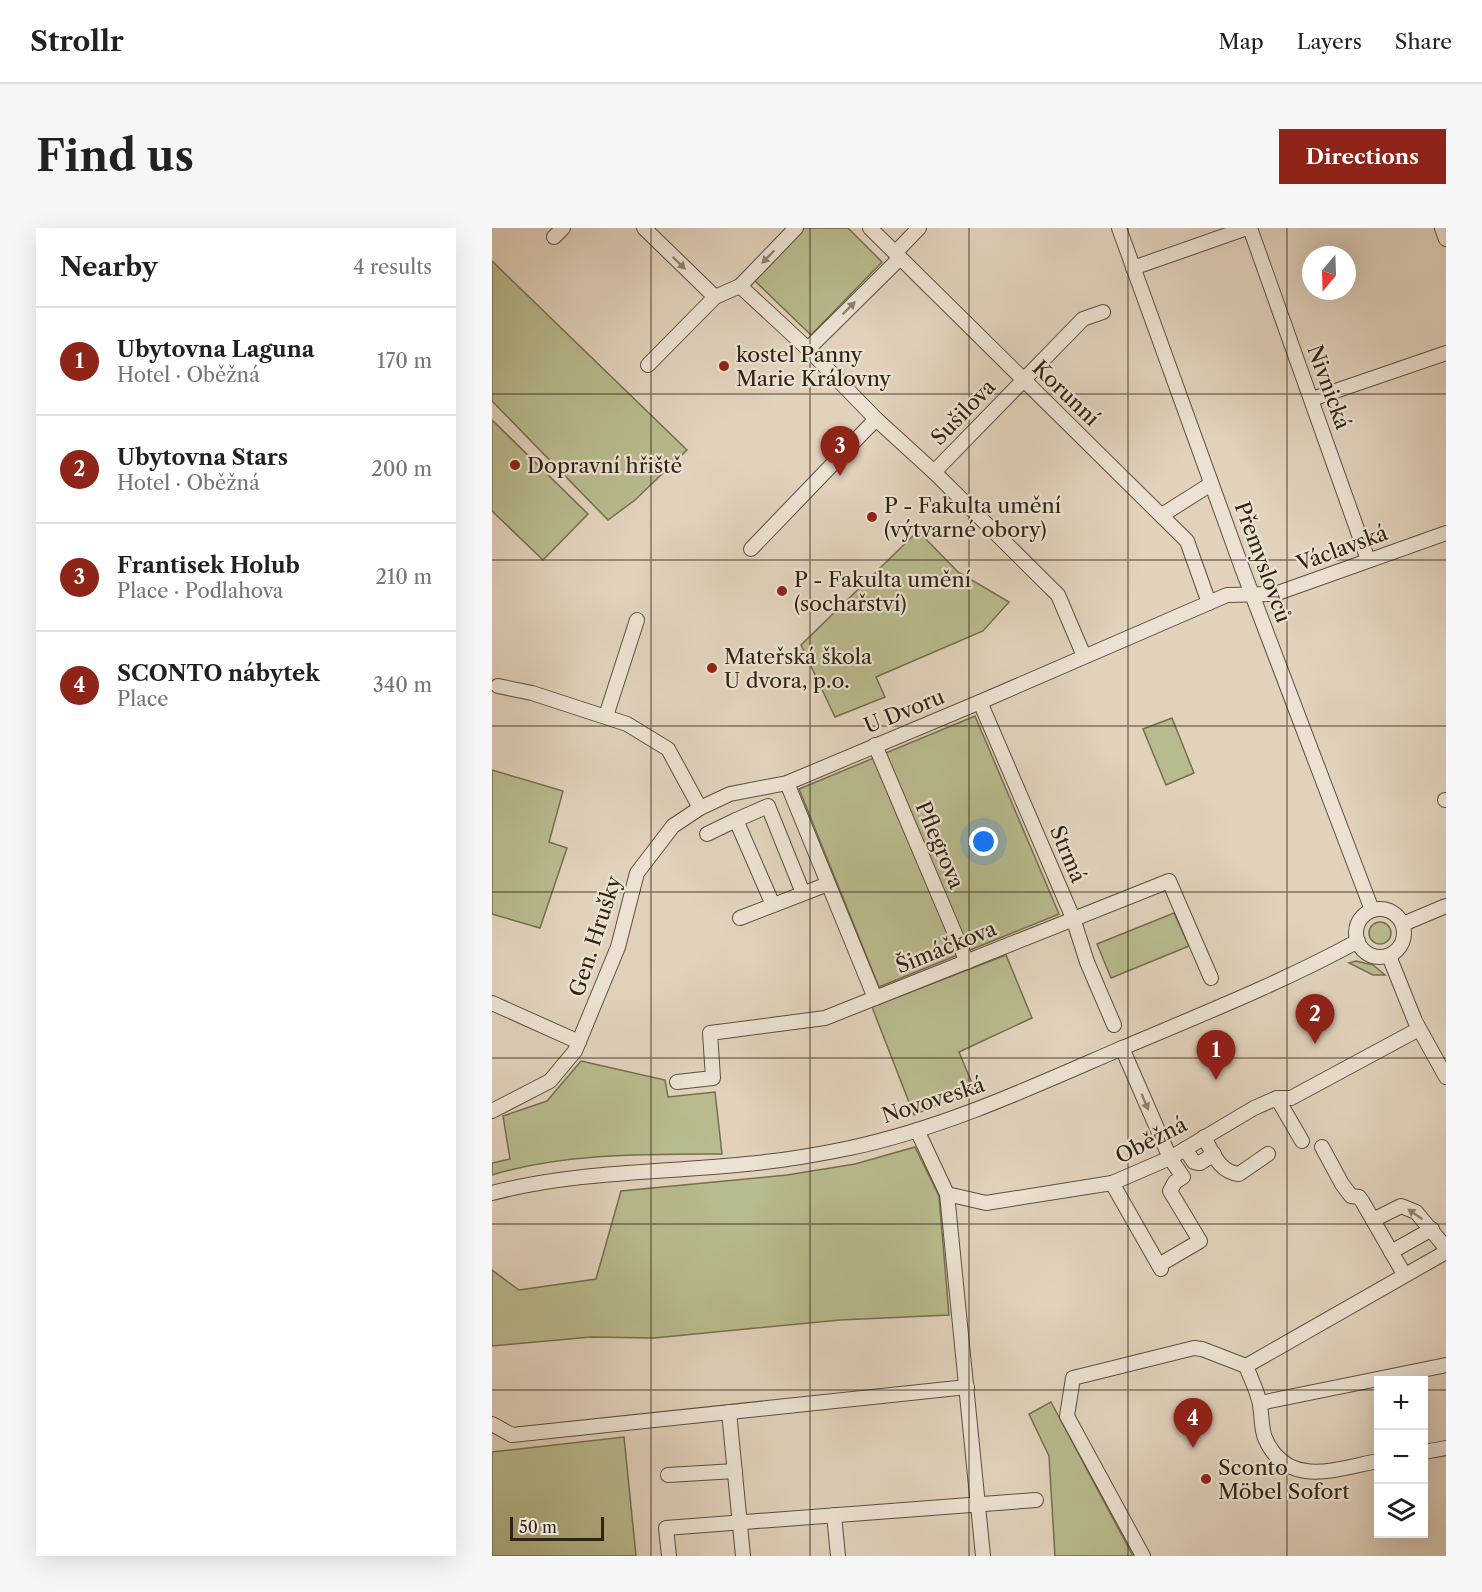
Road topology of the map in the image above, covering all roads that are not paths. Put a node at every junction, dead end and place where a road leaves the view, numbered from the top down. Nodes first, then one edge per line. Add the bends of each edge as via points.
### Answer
1 (644, 228) edge
2 (796, 228) edge
3 (870, 228) edge
4 (919, 228) edge
5 (1119, 228) edge
6 (1248, 228) edge
7 (1442, 228) edge
8 (1446, 239) edge
9 (897, 255) junction
10 (1133, 268) junction
11 (740, 286) junction
12 (715, 297) junction
13 (1103, 312) dead end
14 (808, 349) junction
15 (1446, 353) edge
16 (648, 365) dead end
17 (1023, 381) junction
18 (1311, 399) junction
19 (876, 419) junction
20 (934, 472) junction
21 (1211, 484) junction
22 (1162, 515) junction
23 (1446, 533) edge
24 (751, 549) dead end
25 (1368, 560) junction
26 (1254, 601) junction
27 (1209, 603) junction
28 (637, 620) dead end
29 (1084, 656) junction
30 (498, 686) dead end
31 (980, 702) junction
32 (606, 716) junction
33 (875, 746) junction
34 (787, 783) junction
35 (700, 808) junction
36 (736, 820) junction
37 (706, 834) dead end
38 (828, 884) junction
39 (803, 893) junction
40 (773, 905) junction
41 (1446, 906) edge
42 (1372, 910) junction
43 (740, 918) dead end
44 (1073, 918) junction
45 (1403, 924) junction
46 (1358, 942) junction
47 (1389, 956) junction
48 (967, 962) junction
49 (1211, 978) dead end
50 (875, 998) junction
51 (492, 1003) edge
52 (1114, 1025) dead end
53 (1419, 1029) junction
54 (579, 1042) junction
55 (1122, 1048) junction
56 (1446, 1077) edge
57 (677, 1082) dead end
58 (1277, 1098) junction
59 (492, 1111) edge
60 (917, 1130) junction
61 (1204, 1137) junction
62 (1302, 1141) dead end
63 (1322, 1147) dead end
64 (1185, 1149) junction
65 (1214, 1154) junction
66 (1268, 1154) dead end
67 (1170, 1158) junction
68 (1112, 1183) junction
69 (492, 1192) edge
70 (946, 1194) junction
71 (1373, 1220) junction
72 (1432, 1229) junction
73 (1446, 1250) edge
74 (1391, 1252) junction
75 (1404, 1274) junction
76 (1446, 1365) edge
77 (1246, 1366) junction
78 (967, 1387) junction
79 (1260, 1403) junction
80 (729, 1412) junction
81 (492, 1424) edge
82 (1446, 1448) edge
83 (1428, 1451) edge
84 (1374, 1462) edge
85 (735, 1471) junction
86 (668, 1475) dead end
87 (1036, 1500) dead end
88 (978, 1504) junction
89 (834, 1515) junction
90 (740, 1522) junction
91 (669, 1556) edge
92 (743, 1556) edge
93 (838, 1556) edge
94 (983, 1556) edge
95 (1143, 1556) edge

1 -> 12 street
2 -> 11 street
3 - 9 street, Korunní
4 - 9 street
5 - 10 street, Přemyslovců
6 - 10 street
6 - 18 street, Nivnická
7 - 8 street
14 -> 9 street
9 - 17 street, Korunní
10 - 21 street, Přemyslovců
11 - 12 street
11 - 14 street
12 - 16 street
13 - 17 street, Sušilova via 1083,319
14 - 19 street
15 - 18 street
17 - 20 street, Sušilova
17 - 22 street, Korunní
18 - 25 street, Nivnická
19 - 20 street
19 - 24 street
20 - 29 street via 1058,595
21 - 22 street
21 - 26 street, Přemyslovců
22 - 27 street, Korunní via 1187,541
23 - 25 street, Václavská
25 - 26 street, Václavská
26 - 27 street, U Dvoru via 1227,595
26 - 42 street, Přemyslovců
27 - 29 street, U Dvoru
28 - 32 street
29 - 31 street, U Dvoru
30 - 32 street
31 - 33 street, U Dvoru
31 - 44 street, Strmá
32 - 35 street via 668,749
33 - 34 street, U Dvoru
33 - 48 street, Pflegrova
34 - 35 street, Gen. Hrušky via 730,794
34 - 38 street
35 - 54 street, Gen. Hrušky via 673,826 637,873 618,947
36 - 37 street
36 - 39 street via 768,806
36 - 40 street
38 - 39 street
38 - 50 street
39 - 40 street
40 - 43 street
41 - 45 street
42 - 45 street via 1390,910
42 - 46 street via 1358,923
44 - 48 street, Šimáčkova
44 - 49 street, Šimáčkova via 1168,881
44 - 52 street, Strmá
45 - 47 street via 1403,943
46 - 47 street via 1371,955
46 - 55 street, Novoveská
47 - 53 street
48 - 50 street, Šimáčkova
50 - 57 street, Šimáčkova via 825,1018 710,1033 713,1078
51 - 54 street
53 - 56 street
53 - 58 street, Oběžná via 1291,1098
54 - 59 street, Gen. Hrušky via 550,1081
55 - 60 street, Novoveská via 1021,1093
55 -> 67 street
58 - 61 street, Oběžná
58 - 62 street
60 - 69 street, Novoveská via 789,1159 597,1174
60 - 70 street
61 - 64 street, Oběžná
61 - 65 street
63 - 71 street via 1342,1184 1351,1196 1359,1197
64 - 65 street via 1194,1162 1200,1163
64 - 67 street, Oběžná
65 - 66 street via 1222,1168 1239,1174
67 - 68 street, Oběžná
67 - 68 street via 1183,1177 1170,1191 1200,1241 1160,1267
68 - 70 street, Oběžná via 986,1203
70 - 78 street
72 -> 71 street via 1416,1212 1401,1206
71 - 74 street
72 - 73 street
72 - 74 street
73 - 75 street
74 - 75 street
75 - 77 street
76 - 79 street
77 - 79 street
77 - 95 street via 1194,1348 1073,1378 1067,1416
78 - 80 street
78 - 88 street
79 - 84 street via 1264,1436 1275,1455 1299,1471 1312,1473
80 - 81 street via 512,1435
80 - 85 street
82 - 83 street
85 - 86 street
85 - 90 street
87 - 88 street
88 - 89 street
88 - 94 street
89 - 90 street
89 - 93 street
90 - 91 street via 666,1528
90 - 92 street

